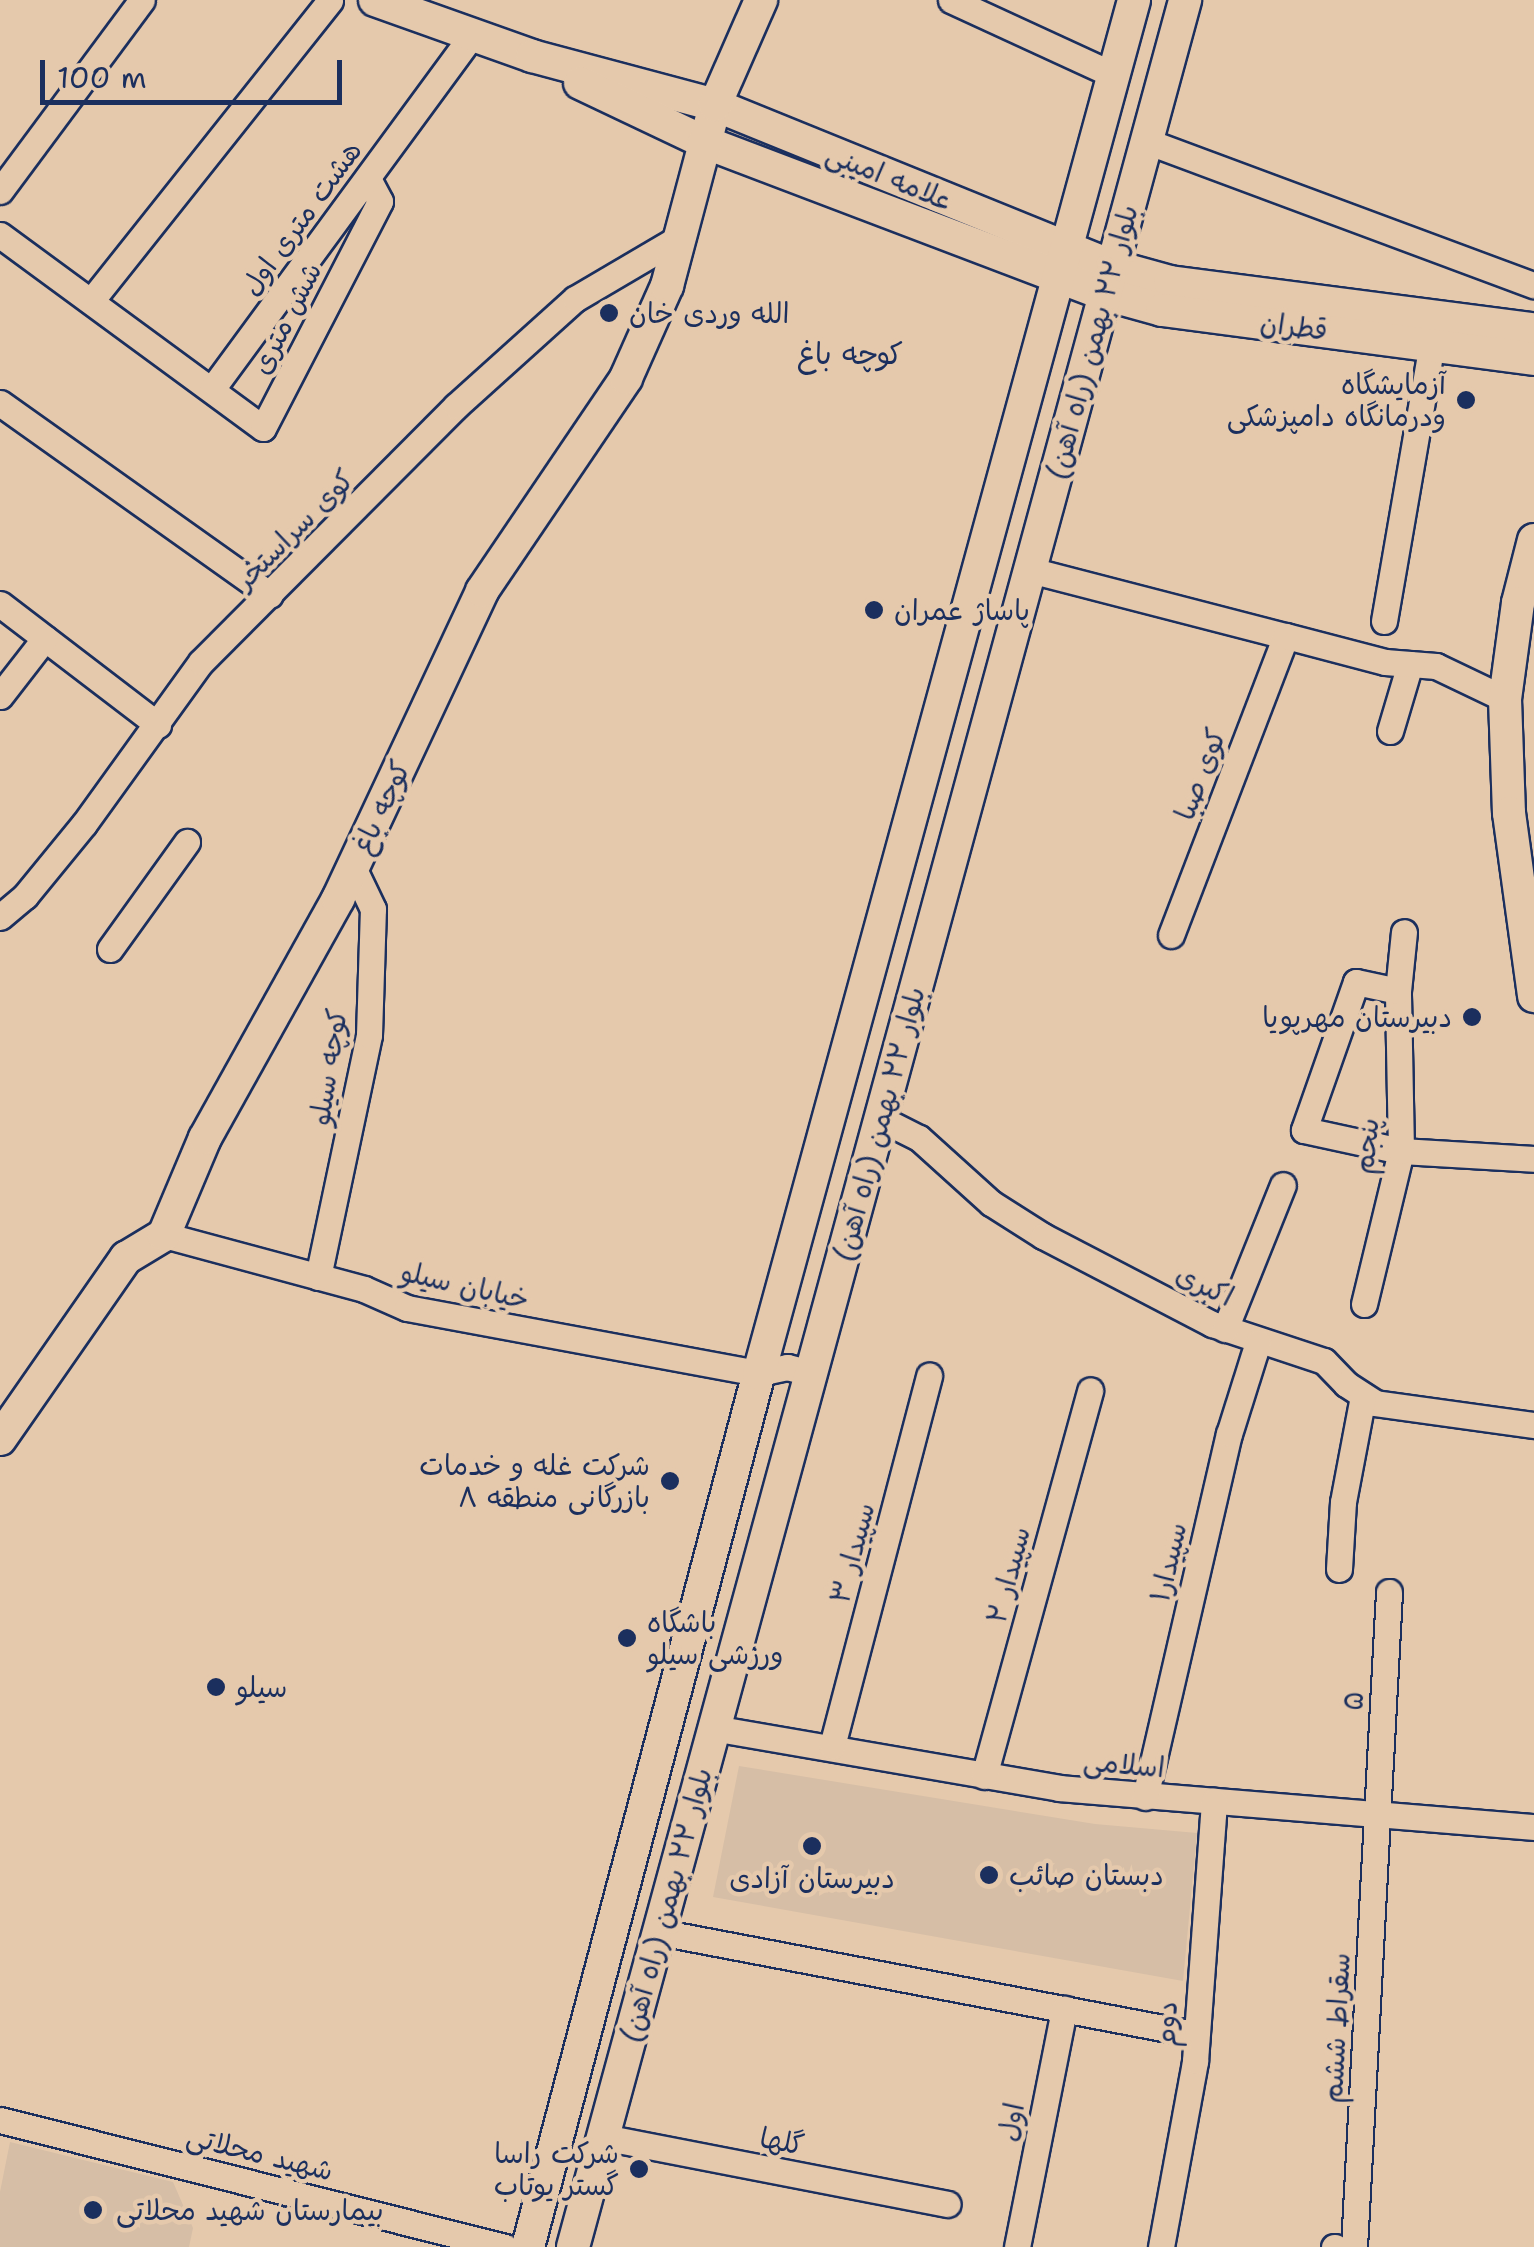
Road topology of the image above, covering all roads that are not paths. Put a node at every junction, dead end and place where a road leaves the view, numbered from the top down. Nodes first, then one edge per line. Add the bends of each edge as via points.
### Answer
1 (142, 0) edge
2 (330, 0) edge
3 (375, 0) edge
4 (761, 0) edge
5 (951, 0) edge
6 (1134, 0) edge
7 (1186, 0) edge
8 (473, 34) junction
9 (532, 56) junction
10 (1114, 74) junction
11 (715, 104) junction
12 (1146, 141) junction
13 (704, 142) junction
14 (368, 178) junction
15 (0, 191) edge
16 (0, 235) edge
17 (682, 236) junction
18 (1063, 263) junction
19 (1108, 280) junction
20 (1534, 285) edge
21 (91, 301) junction
22 (1534, 329) edge
23 (1432, 342) junction
24 (1534, 359) edge
25 (212, 389) junction
26 (0, 404) edge
27 (1534, 540) edge
28 (1030, 570) junction
29 (270, 596) junction
30 (0, 604) edge
31 (1384, 621) dead end
32 (1286, 636) junction
33 (45, 638) junction
34 (1522, 659) edge
35 (1410, 664) junction
36 (0, 696) edge
37 (1505, 699) junction
38 (158, 725) junction
39 (1390, 731) dead end
40 (1522, 814) edge
41 (188, 842) dead end
42 (353, 868) junction
43 (0, 918) edge
44 (1404, 932) dead end
45 (1171, 934) dead end
46 (110, 950) dead end
47 (1398, 991) junction
48 (1534, 996) edge
49 (881, 1119) junction
50 (1401, 1151) junction
51 (1534, 1160) edge
52 (1282, 1185) dead end
53 (164, 1236) junction
54 (318, 1277) junction
55 (1364, 1304) dead end
56 (1225, 1329) junction
57 (1258, 1342) junction
58 (759, 1372) junction
59 (811, 1373) junction
60 (929, 1376) dead end
61 (1090, 1390) dead end
62 (1362, 1396) junction
63 (1534, 1426) edge
64 (0, 1438) edge
65 (1339, 1569) dead end
66 (1389, 1592) dead end
67 (713, 1728) junction
68 (832, 1746) junction
69 (984, 1776) junction
70 (1144, 1798) junction
71 (1214, 1801) junction
72 (1378, 1813) junction
73 (1534, 1828) edge
74 (659, 1932) junction
75 (1064, 2009) junction
76 (1194, 2034) junction
77 (0, 2120) edge
78 (603, 2137) junction
79 (948, 2204) dead end
80 (506, 2247) edge
81 (528, 2247) edge
82 (573, 2247) edge
83 (1017, 2247) edge
84 (1161, 2247) edge
85 (1354, 2247) edge

1 - 15 street
2 - 21 street
3 - 8 main road
4 - 11 main road
5 - 10 street
6 - 10 main road, بلوار ۲۲ بهمن (راه آهن)
7 - 12 main road, بلوار ۲۲ بهمن (راه آهن)
8 - 9 main road
8 - 14 street, هشت متری اول
9 - 11 main road, علامه امینی
9 - 13 main road, علامه امینی
10 - 18 main road, بلوار ۲۲ بهمن (راه آهن)
11 - 13 main road, کوچه باغ
11 - 18 main road, علامه امینی
12 - 19 main road, بلوار ۲۲ بهمن (راه آهن)
12 - 20 street
13 - 17 main road, کوچه باغ
13 - 18 main road, علامه امینی
14 - 25 street, هشت متری اول
14 - 25 street, شش متری via 380,202 263,428
16 - 21 street
17 - 29 street, کوی سراستخر via 575,299 502,360
17 - 42 main road, کوچه باغ via 656,316 626,378 482,591
18 - 19 main road, قطران
18 - 58 main road, بلوار ۲۲ بهمن (راه آهن)
19 - 22 main road, قطران via 1170,282
19 - 23 main road, قطران via 1162,310
19 - 28 main road, بلوار ۲۲ بهمن (راه آهن)
21 - 25 street
23 - 24 main road, قطران
23 - 31 street
26 - 29 street
27 - 34 main road
28 - 32 street
28 - 49 main road, بلوار ۲۲ بهمن (راه آهن)
29 - 38 street, کوی سراستخر via 202,662
30 - 33 street
32 - 35 street
32 - 45 street, کوی صبا
33 - 36 street
33 - 38 street
34 - 37 main road
35 - 37 street via 1436,666
35 - 39 street
37 - 40 main road
38 - 43 street, کوی سراستخر via 25,896
40 - 48 main road
41 - 46 street
42 - 53 main road, کوچه باغ via 205,1138
42 - 54 street, کوچه سیلو via 372,910 369,1035
44 - 47 street, پنجم
47 - 50 street, پنجم
47 - 50 street via 1356,982 1304,1130
49 - 56 street, اکبری via 920,1138 990,1203 1030,1228
49 - 59 main road, بلوار ۲۲ بهمن (راه آهن)
50 - 51 street
50 - 55 street, پنجم
52 - 56 street
53 - 54 street, خیابان سیلو
53 - 64 main road via 126,1258
54 - 58 street, خیابان سیلو via 408,1308
56 - 57 street, اکبری
57 - 62 street, اکبری via 1324,1361
57 - 70 street, سپیدار۱ via 1229,1434
58 - 59 street, خیابان سیلو via 787,1367
58 - 81 main road, بلوار ۲۲ بهمن (راه آهن)
59 - 67 main road, بلوار ۲۲ بهمن (راه آهن)
60 - 68 street, سپیدار ۳
61 - 69 street, سپیدار ۲
62 - 63 street, اکبری via 1416,1412
62 - 65 street
66 - 72 street, ۵
67 - 68 street, اسلامی
67 - 74 main road, بلوار ۲۲ بهمن (راه آهن)
68 - 69 street, اسلامی
69 - 70 street, اسلامی
70 - 71 street, اسلامی
71 - 72 street, اسلامی
71 - 76 street, دوم
72 - 73 street, اسلامی
72 - 85 street, سقراط ششم
74 - 75 street
74 - 78 main road, بلوار ۲۲ بهمن (راه آهن)
75 - 76 street
75 - 83 street, اول
76 - 84 street, دوم via 1195,2061
77 - 80 street, شهید محلاتی
78 - 79 street, گلها
78 - 82 main road, بلوار ۲۲ بهمن (راه آهن)

